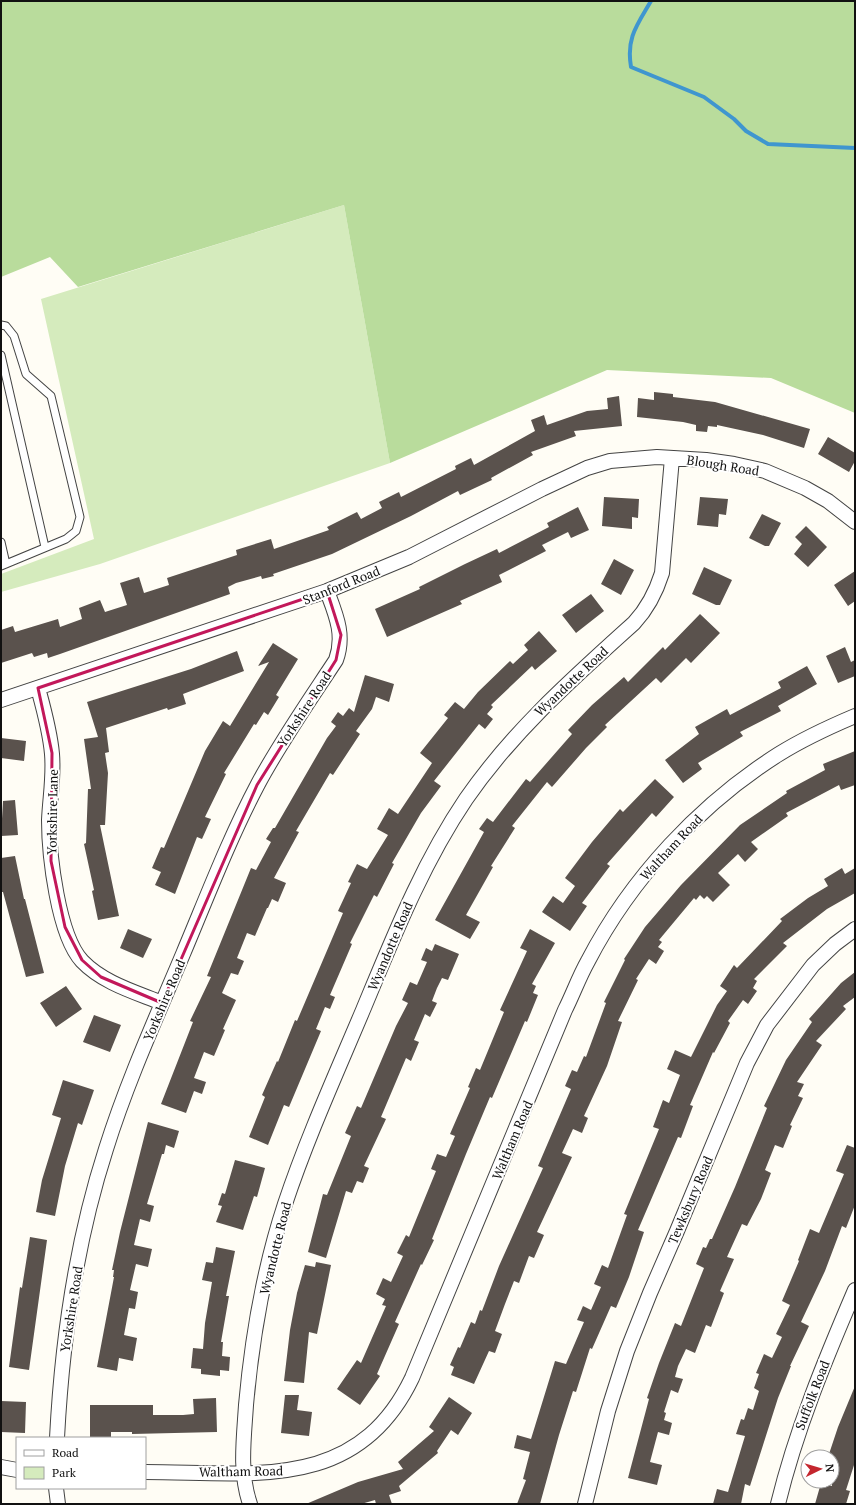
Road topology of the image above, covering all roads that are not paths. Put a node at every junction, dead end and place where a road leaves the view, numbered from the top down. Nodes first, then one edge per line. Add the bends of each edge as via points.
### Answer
1 (1, 325) edge
2 (1, 355) edge
3 (672, 458) junction
4 (855, 522) edge
5 (1, 542) edge
6 (45, 547) junction
7 (3, 565) edge
8 (328, 591) junction
9 (38, 688) junction
10 (1, 700) edge
11 (855, 716) edge
12 (855, 929) edge
13 (162, 1003) junction
14 (855, 1290) edge
15 (57, 1437) edge
16 (1, 1467) edge
17 (16, 1470) edge
18 (146, 1472) edge
19 (244, 1473) junction
20 (56, 1489) edge
21 (58, 1504) edge
22 (250, 1504) edge
23 (585, 1504) edge
24 (778, 1504) edge

1 - 6 lane via 6,326 14,336 26,374 51,396 80,517 76,531 66,539
2 - 6 lane
3 - 4 street, Blough Road via 734,464 765,471 828,501
3 - 8 street, Stanford Road via 610,461 587,468 542,488 409,557
3 - 19 street, Wyandotte Road via 662,573 646,610 541,709 502,752 457,814 402,916 284,1206 268,1268 256,1332 248,1388 243,1448
5 - 7 lane
6 - 7 lane
8 - 9 street, Stanford Road
8 - 13 street, Yorkshire Road via 341,635 336,660 257,785
9 - 10 street, Stanford Road
9 - 13 street, Yorkshire Lane via 52,753 49,822 51,861 65,927 82,960 101,977
11 - 19 street, Waltham Road via 822,730 781,753 718,798 659,857 622,905 587,961 412,1378 394,1411 364,1442 325,1461 301,1468
12 - 23 street, Tewksbury Road via 813,965 767,1025 747,1063 627,1351 608,1410
13 - 15 street, Yorkshire Road via 126,1092 94,1188 76,1269 65,1344
14 - 24 street, Suffolk Road via 810,1400
16 - 17 street
18 - 19 street, Waltham Road
19 - 22 street, Wyandotte Road
20 - 21 street

